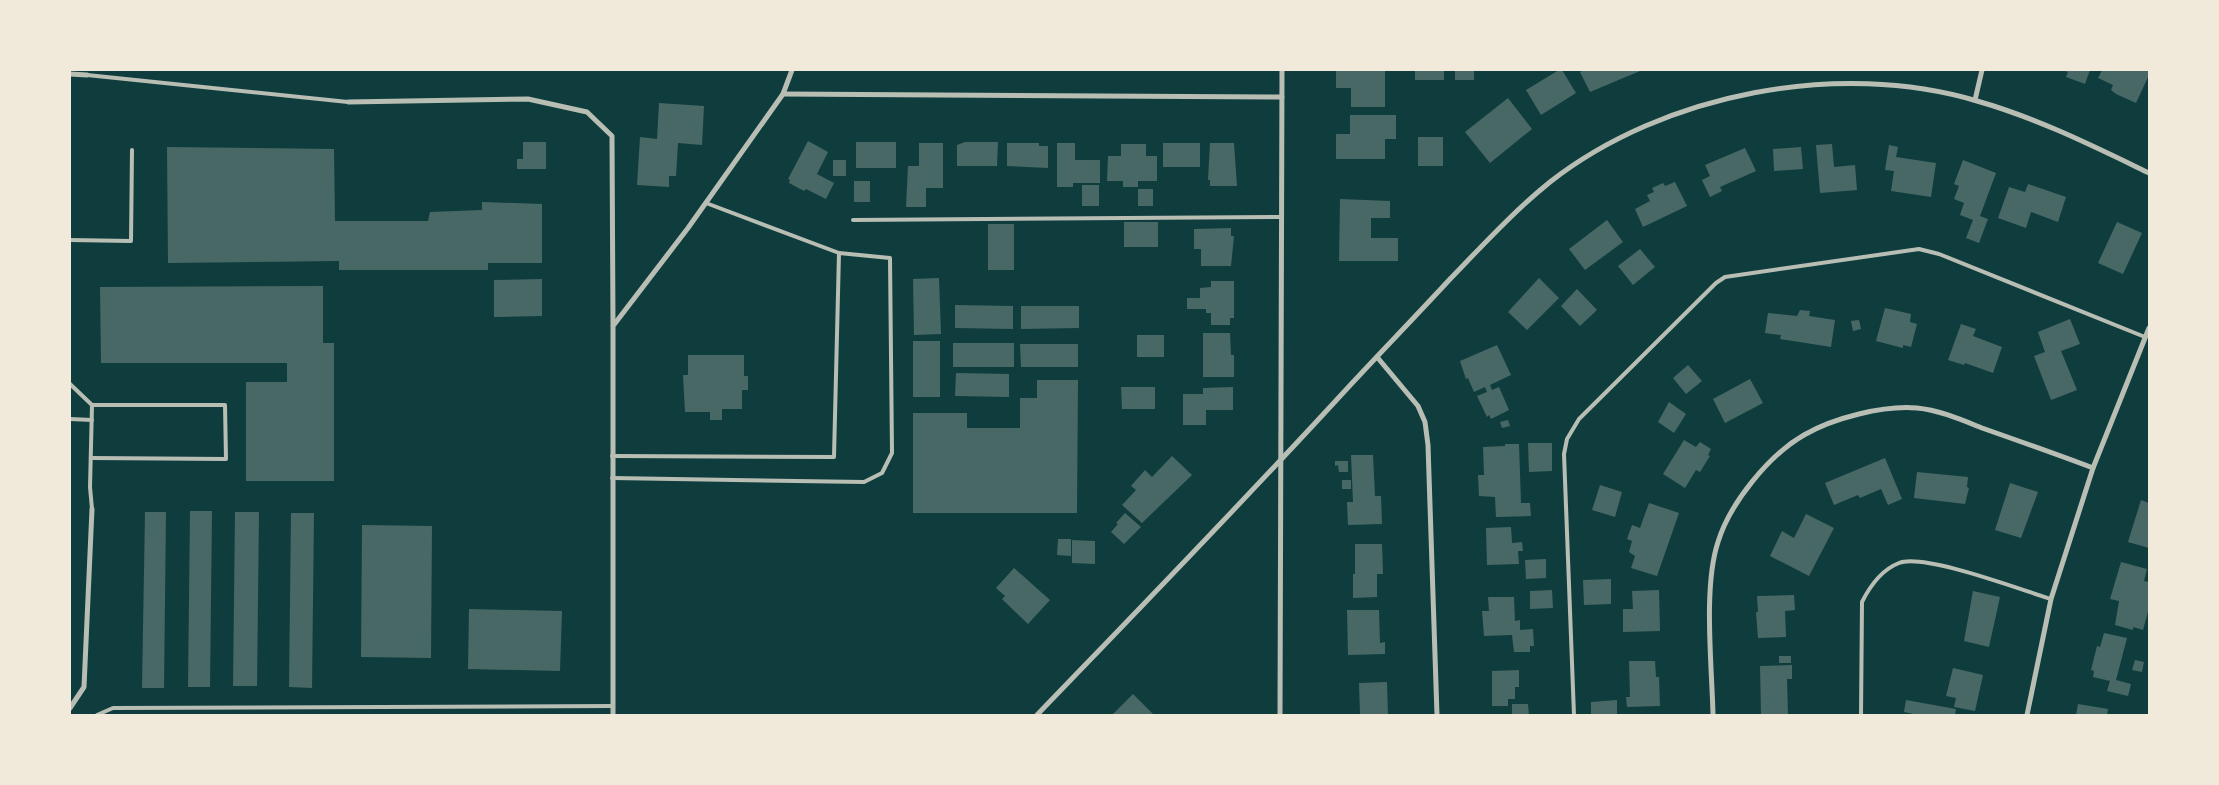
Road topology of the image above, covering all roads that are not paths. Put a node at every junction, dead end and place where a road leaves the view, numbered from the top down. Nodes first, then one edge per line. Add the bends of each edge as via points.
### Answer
1 (792, 70) edge
2 (1282, 70) edge
3 (1982, 70) edge
4 (70, 74) edge
5 (87, 75) joint
6 (783, 94) junction
7 (1282, 97) junction
8 (1975, 100) junction
9 (348, 102) joint
10 (132, 150) dead end
11 (2149, 173) edge
12 (706, 202) junction
13 (1282, 218) junction
14 (853, 220) dead end
15 (70, 240) edge
16 (839, 253) junction
17 (613, 326) junction
18 (2149, 328) edge
19 (2145, 337) junction
20 (1376, 357) junction
21 (70, 384) edge
22 (92, 405) junction
23 (70, 418) edge
24 (92, 420) junction
25 (612, 456) junction
26 (91, 458) junction
27 (1282, 460) junction
28 (2093, 468) junction
29 (612, 478) junction
30 (92, 509) joint
31 (2052, 599) junction
32 (613, 706) junction
33 (70, 708) edge
34 (97, 715) edge
35 (612, 715) edge
36 (1037, 715) edge
37 (1280, 715) edge
38 (1437, 715) edge
39 (1574, 715) edge
40 (1713, 715) edge
41 (1861, 715) edge
42 (2027, 715) edge

1 - 6 street
2 - 7 street
3 - 8 street
4 - 5 street
5 - 9 lane
6 - 7 street
6 - 12 street
7 - 13 street
8 - 11 street via 2048,125
8 - 20 street via 1861,83 1812,85 1767,90 1674,114 1586,158 1551,182 1504,223
9 - 17 street via 528,99 587,112 612,136
10 - 15 lane via 132,241
12 - 16 lane
12 - 17 street
13 - 14 lane
13 - 27 street
16 - 25 lane via 834,457
16 - 29 lane via 890,258 892,453 882,473 864,482
17 - 25 street
18 - 19 street
19 - 28 street
19 - 39 lane via 1939,254 1919,249 1725,277 1579,419 1567,439 1564,454
20 - 27 street
20 - 38 street via 1418,406 1426,422
21 - 22 lane
22 - 24 lane
22 - 26 lane via 225,405 226,459
23 - 24 lane
24 - 26 lane
25 - 29 street
26 - 30 lane
27 - 36 street
27 - 37 street
28 - 31 street
28 - 40 street via 1945,414 1918,408 1891,408 1865,413 1805,434 1767,465 1727,520 1718,542 1710,610
29 - 32 street
30 - 33 street via 84,687
31 - 41 lane via 1938,564 1917,560 1899,562 1878,577 1862,602
31 - 42 street
32 - 34 lane via 113,708
32 - 35 street

